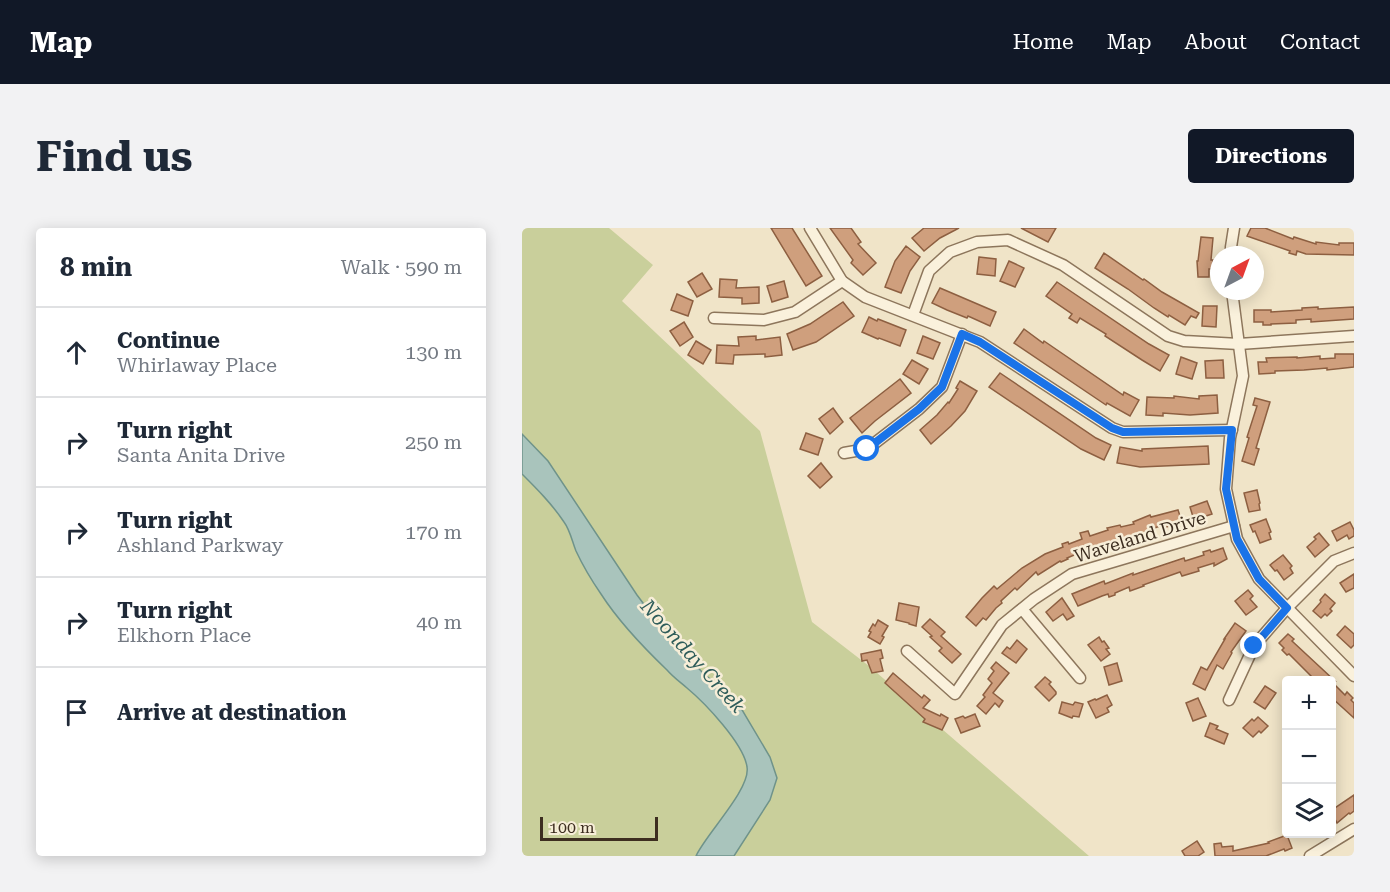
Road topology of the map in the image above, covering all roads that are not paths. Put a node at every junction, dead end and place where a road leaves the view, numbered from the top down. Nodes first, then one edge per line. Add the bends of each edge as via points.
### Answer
1 (810, 228) edge
2 (1234, 228) edge
3 (1231, 246) edge
4 (842, 280) junction
5 (1233, 300) edge
6 (913, 315) junction
7 (714, 318) dead end
8 (962, 334) junction
9 (1354, 336) edge
10 (1239, 344) junction
11 (1232, 430) junction
12 (844, 453) dead end
13 (1234, 526) junction
14 (1354, 553) edge
15 (1287, 608) junction
16 (1022, 609) junction
17 (907, 651) dead end
18 (1354, 676) edge
19 (1080, 678) dead end
20 (1229, 700) dead end
21 (1354, 829) edge
22 (1310, 856) edge

1 - 4 street
2 - 3 street
4 - 6 street via 866,297
4 - 7 street via 795,312 764,321
5 - 10 street
6 - 8 street
6 - 10 street via 929,272 950,252 977,242 1008,240 1063,265 1168,336 1184,341
8 - 11 street via 1123,432
8 - 12 street via 942,387 867,449
9 - 10 street
10 - 11 street via 1243,376
11 - 13 street via 1226,489
13 - 15 street via 1259,579
13 - 16 street, Waveland Drive via 1072,574
14 - 15 street via 1334,561
15 - 18 street
15 - 20 street via 1254,646
16 - 17 street, Waveland Drive via 1002,625 955,694
16 - 19 street
21 - 22 street

